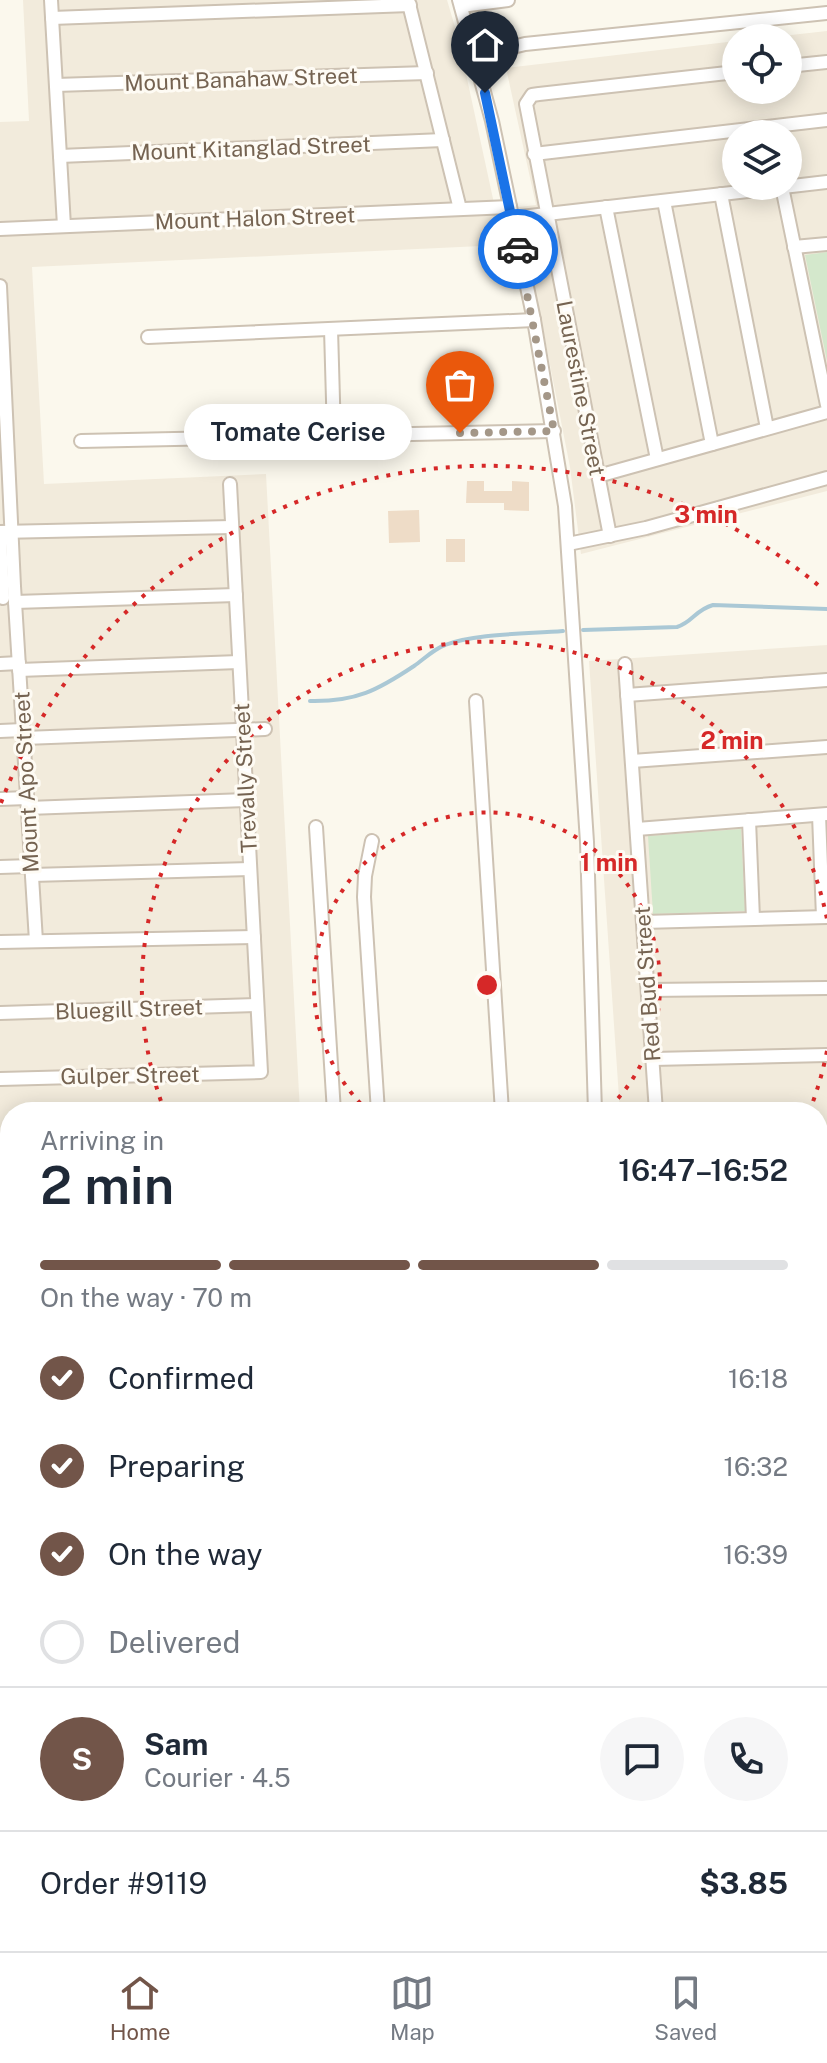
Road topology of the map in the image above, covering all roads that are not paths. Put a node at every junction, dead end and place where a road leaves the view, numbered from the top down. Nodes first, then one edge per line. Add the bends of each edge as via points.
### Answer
1 (51, 0) edge
2 (508, 0) edge
3 (409, 2) edge
4 (460, 3) edge
5 (827, 13) edge
6 (52, 18) junction
7 (477, 62) junction
8 (827, 62) edge
9 (802, 65) edge
10 (427, 73) junction
11 (722, 74) edge
12 (56, 85) junction
13 (827, 120) edge
14 (443, 140) junction
15 (534, 154) junction
16 (60, 156) junction
17 (827, 182) edge
18 (802, 185) edge
19 (721, 194) joint
20 (785, 200) edge
21 (664, 201) junction
22 (606, 207) junction
23 (460, 209) junction
24 (511, 213) junction
25 (547, 214) junction
26 (64, 226) junction
27 (0, 229) edge
28 (827, 244) edge
29 (794, 247) junction
30 (0, 286) edge
31 (534, 320) junction
32 (331, 329) junction
33 (148, 337) dead end
34 (2, 363) edge
35 (827, 405) edge
36 (827, 412) edge
37 (767, 428) junction
38 (554, 431) junction
39 (334, 436) junction
40 (81, 441) dead end
41 (712, 444) junction
42 (657, 459) junction
43 (598, 476) junction
44 (827, 478) edge
45 (230, 484) dead end
46 (232, 527) junction
47 (4, 534) edge
48 (610, 536) junction
49 (568, 544) junction
50 (7, 593) edge
51 (236, 595) junction
52 (239, 662) junction
53 (0, 664) edge
54 (625, 664) dead end
55 (19, 667) junction
56 (827, 680) edge
57 (627, 695) junction
58 (476, 701) dead end
59 (265, 729) dead end
60 (243, 730) junction
61 (0, 731) edge
62 (23, 734) junction
63 (827, 747) edge
64 (632, 761) junction
65 (0, 799) edge
66 (246, 800) junction
67 (28, 803) junction
68 (823, 815) edge
69 (749, 820) junction
70 (316, 827) dead end
71 (637, 829) junction
72 (372, 841) dead end
73 (0, 867) edge
74 (250, 869) junction
75 (31, 870) junction
76 (825, 917) edge
77 (753, 919) junction
78 (643, 922) junction
79 (254, 937) junction
80 (36, 941) junction
81 (0, 942) edge
82 (827, 988) edge
83 (648, 990) junction
84 (257, 1005) junction
85 (0, 1013) edge
86 (827, 1055) edge
87 (653, 1059) junction
88 (261, 1072) joint
89 (0, 1079) edge
90 (333, 1102) edge
91 (377, 1102) edge
92 (501, 1102) edge
93 (595, 1102) edge
94 (655, 1102) edge

1 - 6 street
2 - 4 street
3 - 6 street
3 - 10 street
4 - 7 street
5 - 7 street via 525,44
6 - 12 street
7 - 24 street
8 - 9 street
10 - 12 street, Mount Banahaw Street
10 - 14 street
11 - 15 street, Laurestine Street via 539,94 528,99 525,109
12 - 16 street
13 - 15 street
14 - 16 street, Mount Kitanglad Street
14 - 23 street
15 - 25 street, Laurestine Street
16 - 26 street
17 - 18 street, Mount Halon Street
19 - 21 street, Mount Halon Street
19 - 37 street
20 - 29 street
21 - 22 street, Mount Halon Street
21 - 41 street
22 - 25 street, Mount Halon Street
22 - 42 street
23 - 24 street, Mount Halon Street
23 - 26 street, Mount Halon Street
24 - 25 street, Mount Halon Street
24 - 31 street
25 - 43 street, Laurestine Street
26 - 27 street, Mount Halon Street
28 - 29 street
29 - 35 street
30 - 34 street, Mount Apo Street
31 - 32 street
31 - 38 street
32 - 33 street
32 - 39 street
34 - 47 street, Mount Apo Street
36 - 37 street
37 - 41 street
38 - 39 street
38 - 49 street
39 - 40 street
41 - 42 street
42 - 43 street
43 - 48 street, Laurestine Street
44 - 48 street
45 - 46 street, Trevally Street
46 - 47 street
46 - 51 street, Trevally Street
47 - 50 street, Mount Apo Street
48 - 49 street
49 - 93 street via 587,842
50 - 51 street
50 - 55 street, Mount Apo Street
51 - 52 street, Trevally Street
52 - 55 street
52 - 60 street, Trevally Street
53 - 55 street
54 - 57 street, Red Bud Street
55 - 62 street, Mount Apo Street
56 - 57 street
57 - 64 street, Red Bud Street
58 - 92 street
59 - 60 street
60 - 62 street
60 - 66 street, Trevally Street
61 - 62 street
62 - 67 street, Mount Apo Street
63 - 64 street
64 - 71 street, Red Bud Street
65 - 67 street
66 - 67 street
66 - 74 street, Trevally Street
67 - 75 street, Mount Apo Street
68 - 69 street
68 - 76 street
69 - 71 street
69 - 77 street
70 - 90 street
71 - 78 street, Red Bud Street
72 - 91 street via 364,897
73 - 75 street
74 - 75 street
74 - 79 street, Trevally Street
75 - 80 street, Mount Apo Street
76 - 77 street
77 - 78 street
78 - 83 street, Red Bud Street
79 - 80 street
79 - 84 street, Trevally Street
80 - 81 street
82 - 83 street
83 - 87 street, Red Bud Street
84 - 85 street, Bluegill Street
84 - 88 street, Trevally Street
86 - 87 street
87 - 94 street, Red Bud Street
88 - 89 street, Gulper Street

